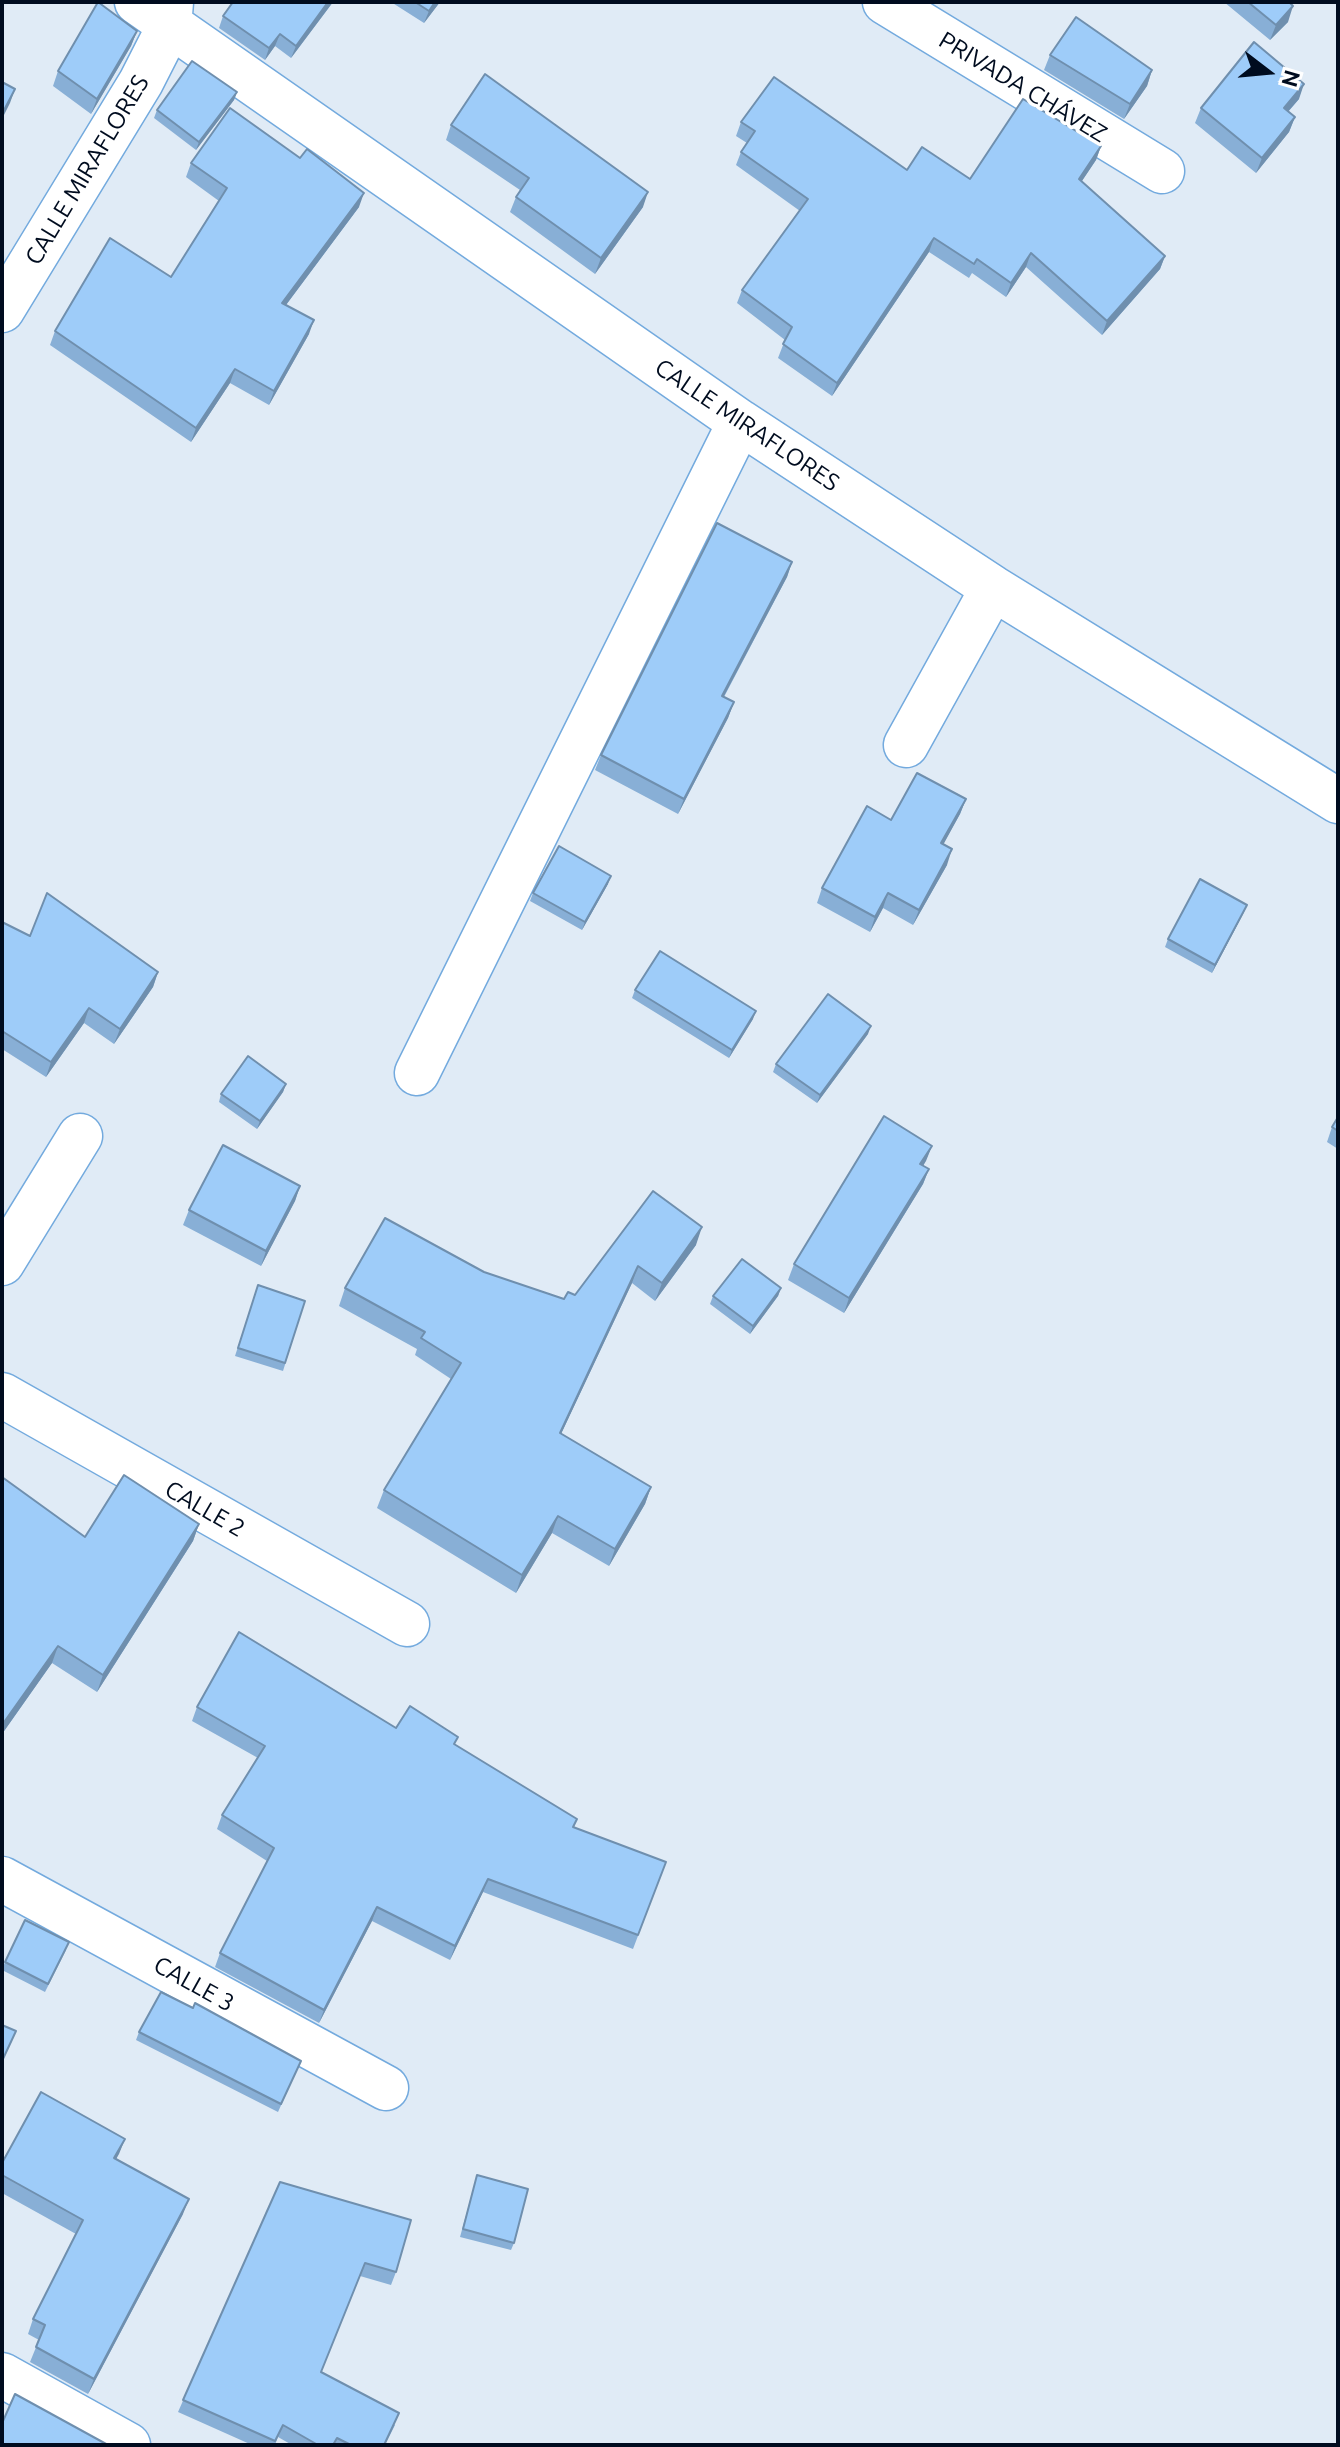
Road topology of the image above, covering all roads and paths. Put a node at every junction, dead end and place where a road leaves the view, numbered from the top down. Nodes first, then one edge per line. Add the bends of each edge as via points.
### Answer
1 (885, 2) edge
2 (159, 10) edge
3 (1162, 171) dead end
4 (2, 310) edge
5 (740, 422) junction
6 (993, 588) junction
7 (906, 745) dead end
8 (1338, 801) edge
9 (417, 1073) dead end
10 (80, 1136) dead end
11 (2, 1263) edge
12 (2, 1395) edge
13 (407, 1624) dead end
14 (2, 1879) edge
15 (386, 2088) dead end
16 (2, 2375) edge
17 (128, 2445) edge

1 - 3 street, PRIVADA CHÁVEZ
2 - 4 street, CALLE MIRAFLORES via 141,82
2 - 5 street, CALLE MIRAFLORES
5 - 6 street, CALLE MIRAFLORES
5 - 9 street
6 - 7 street
6 - 8 street, CALLE MIRAFLORES
10 - 11 street
12 - 13 street, CALLE 2
14 - 15 street, CALLE 3
16 - 17 street

